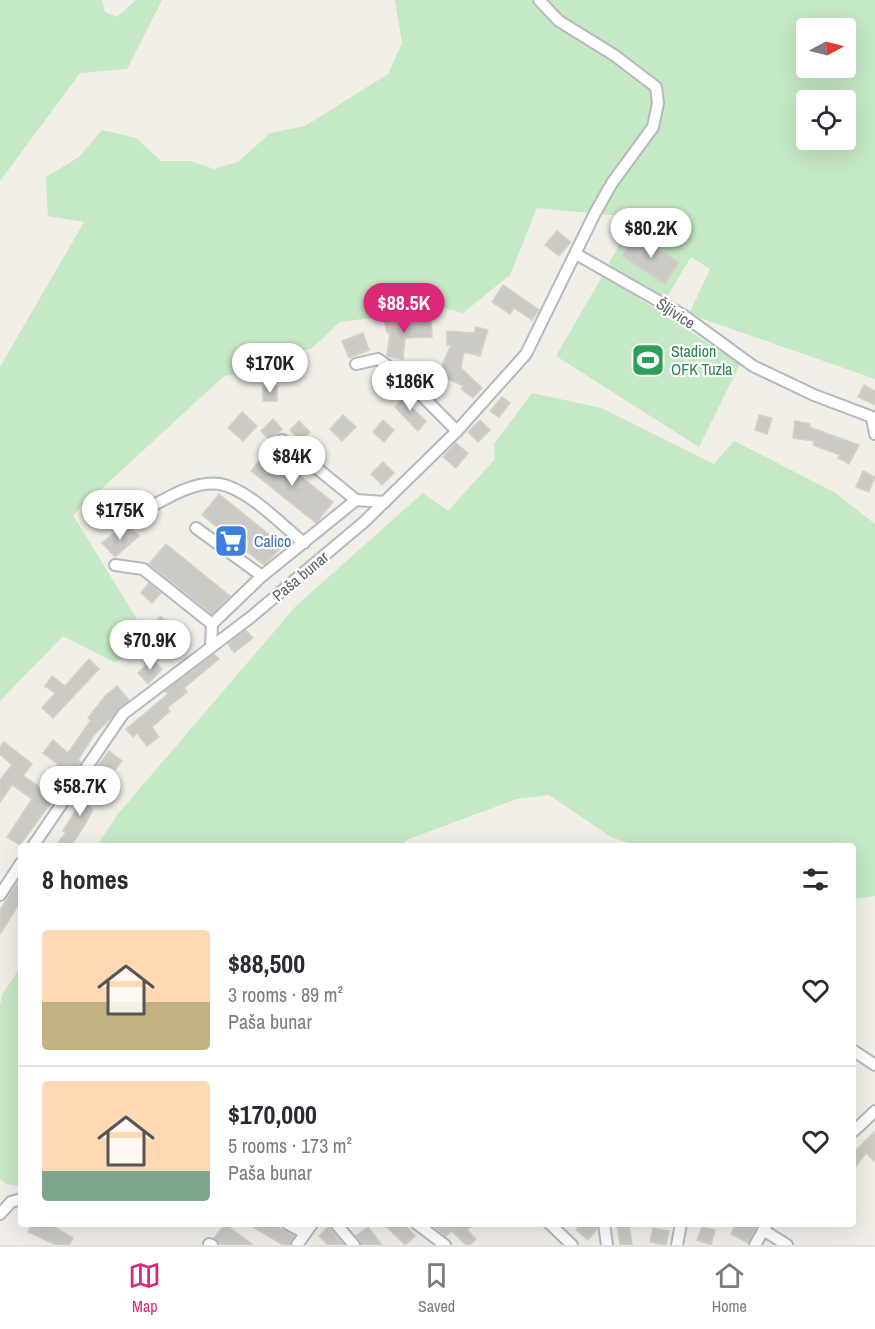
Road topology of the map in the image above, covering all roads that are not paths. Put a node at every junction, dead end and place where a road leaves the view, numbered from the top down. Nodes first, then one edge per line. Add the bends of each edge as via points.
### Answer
1 (539, 0) edge
2 (576, 254) junction
3 (356, 364) dead end
4 (874, 418) edge
5 (458, 431) junction
6 (875, 434) edge
7 (282, 440) dead end
8 (356, 500) junction
9 (386, 502) junction
10 (145, 510) dead end
11 (196, 528) dead end
12 (304, 543) junction
13 (115, 565) dead end
14 (262, 576) junction
15 (212, 624) junction
16 (211, 645) junction
17 (35, 843) edge
18 (18, 866) edge
19 (4, 881) edge
20 (0, 895) edge
21 (856, 1052) edge
22 (875, 1065) edge
23 (875, 1111) edge
24 (856, 1129) edge
25 (18, 1201) edge
26 (0, 1214) edge
27 (291, 1227) edge
28 (339, 1227) edge
29 (421, 1227) edge
30 (553, 1227) edge
31 (604, 1227) edge
32 (680, 1227) edge
33 (765, 1227) edge
34 (303, 1238) edge
35 (354, 1245) edge
36 (445, 1245) edge
37 (572, 1245) edge
38 (607, 1245) edge
39 (677, 1245) edge
40 (755, 1245) edge
41 (787, 1245) edge

1 - 2 street, Paša bunar via 559,21 656,87 658,103 653,127 612,183
2 - 4 street, Šljivice via 682,315 753,366
2 - 5 street, Paša bunar via 526,354
3 - 5 street via 378,359 404,377
4 - 6 street, Šljivice
5 - 9 street, Paša bunar
7 - 8 street
8 - 9 street
8 - 12 street, Paša bunar
9 - 16 street, Paša bunar via 251,617
10 - 12 street, Paša bunar via 194,487 220,484 243,494
11 - 14 street, Paša bunar
12 - 14 street, Paša bunar
13 - 15 street via 143,568
14 - 15 street, Paša bunar
15 - 16 street
16 - 17 street, Paša bunar via 123,714
18 - 19 street
19 - 20 street
21 - 22 street
23 - 24 street
25 - 26 street via 11,1202
27 - 34 street
28 - 35 street
29 - 36 street
30 - 37 street
31 - 38 street
32 - 39 street
33 - 40 street
33 - 41 street

